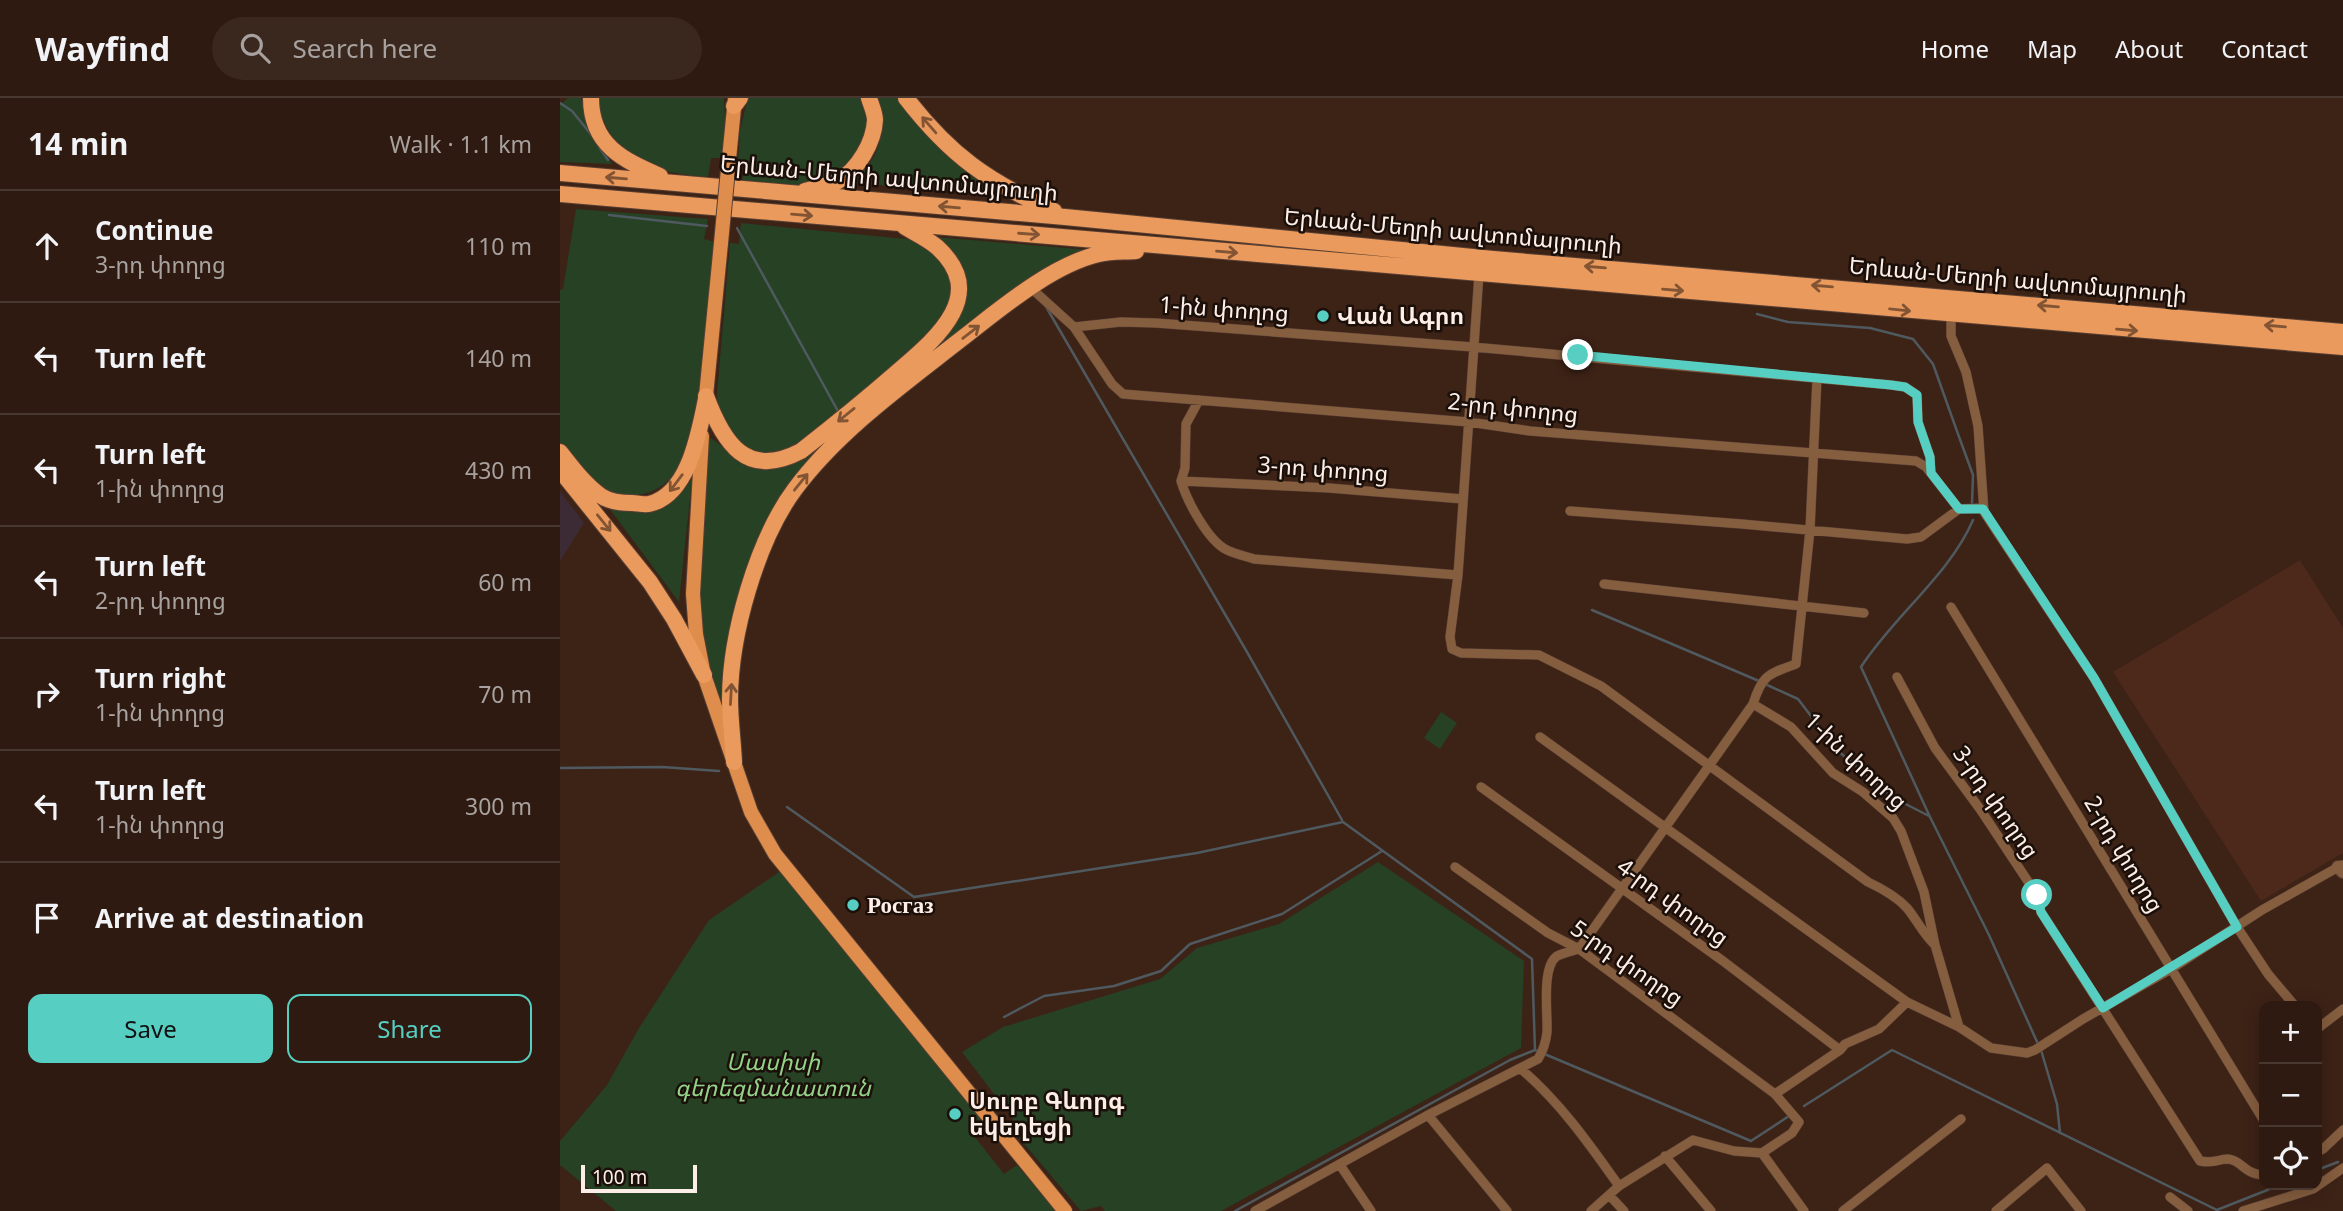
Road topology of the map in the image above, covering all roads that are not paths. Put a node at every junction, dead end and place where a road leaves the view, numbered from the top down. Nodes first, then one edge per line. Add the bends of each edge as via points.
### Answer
1 (591, 98) edge
2 (869, 98) edge
3 (906, 98) edge
4 (735, 100) edge
5 (560, 173) edge
6 (676, 183) junction
7 (560, 194) edge
8 (796, 194) junction
9 (1065, 217) junction
10 (901, 224) junction
11 (1159, 245) junction
12 (1479, 274) junction
13 (1031, 288) junction
14 (1951, 315) junction
15 (1074, 327) junction
16 (2343, 332) edge
17 (1473, 347) junction
18 (2343, 347) edge
19 (1817, 378) junction
20 (706, 396) junction
21 (1199, 400) junction
22 (1469, 422) junction
23 (560, 452) edge
24 (1815, 453) junction
25 (560, 470) edge
26 (1931, 473) junction
27 (1181, 481) junction
28 (1463, 499) junction
29 (1959, 509) junction
30 (1983, 509) junction
31 (1570, 511) dead end
32 (1810, 530) junction
33 (1458, 575) junction
34 (1604, 584) dead end
35 (1801, 605) junction
36 (1951, 607) dead end
37 (1864, 613) dead end
38 (704, 675) junction
39 (1897, 677) dead end
40 (1753, 704) junction
41 (1540, 737) dead end
42 (734, 762) junction
43 (1710, 765) junction
44 (1481, 788) dead end
45 (1666, 827) junction
46 (1455, 867) dead end
47 (2342, 867) edge
48 (1622, 888) junction
49 (2237, 927) junction
50 (1935, 945) junction
51 (1579, 949) junction
52 (2171, 969) junction
53 (2291, 1001) edge
54 (1906, 1002) junction
55 (2103, 1008) junction
56 (2343, 1009) edge
57 (2322, 1025) edge
58 (1959, 1027) junction
59 (1840, 1050) junction
60 (1521, 1069) junction
61 (1775, 1094) junction
62 (2259, 1113) edge
63 (1428, 1115) junction
64 (1961, 1119) dead end
65 (2343, 1130) edge
66 (2322, 1150) edge
67 (1762, 1153) junction
68 (1665, 1157) junction
69 (1340, 1165) junction
70 (2343, 1168) edge
71 (2259, 1174) edge
72 (1619, 1186) junction
73 (1609, 1195) junction
74 (2170, 1197) dead end
75 (1065, 1211) edge
76 (1255, 1211) edge
77 (1371, 1211) edge
78 (1507, 1211) edge
79 (1591, 1211) edge
80 (1624, 1211) edge
81 (1711, 1211) edge
82 (1804, 1211) edge
83 (1843, 1211) edge
84 (1996, 1211) edge
85 (2081, 1211) edge
86 (2188, 1211) edge
87 (2243, 1211) edge

1 - 6 highway via 600,137 608,147 634,166
2 - 8 highway via 875,118 863,156 838,181
9 -> 3 highway via 1001,186 969,164
4 - 20 main road, bridge
6 -> 5 highway, Երևան-Մեղրի ավտոմայրուղի
6 - 8 highway, Երևան-Մեղրի ավտոմայրուղի
7 -> 10 highway, Երևան-Մեղրի ավտոմայրուղի
9 -> 8 highway, Երևան-Մեղրի ավտոմայրուղի
16 -> 9 highway, Երևան-Մեղրի ավտոմայրուղի via 1480,258
10 -> 11 highway, Երևան-Մեղրի ավտոմայրուղի
10 -> 20 highway via 935,245 953,268 957,283 953,315 943,331 907,363 800,452 777,461 757,460 738,451 722,435
11 -> 12 highway, Երևան-Մեղրի ավտոմայրուղի
11 - 13 highway via 1100,254 1070,264
12 -> 14 highway, Երևան-Մեղրի ավտոմայրուղի
12 - 17 street
13 - 15 street, 2-րդ փողոց
42 -> 13 highway via 730,698 744,599 763,547 793,490 885,400
14 -> 18 highway, Երևան-Մեղրի ավտոմայրուղի
14 - 30 street via 1951,335 1966,372 1978,426
15 - 17 street, 1-ին փողոց via 1156,323
15 - 21 street, 2-րդ փողոց via 1123,394
17 - 19 street, 1-ին փողոց
17 - 22 street
19 - 24 street
19 - 26 street, 1-ին փողոց via 1905,387 1917,395 1918,422
20 -> 23 highway via 694,452 667,494 649,504 604,498
20 - 38 main road via 693,594
21 - 22 street, 2-րդ փողոց
21 - 27 street via 1186,424
22 - 24 street, 2-րդ փողոց via 1530,431
22 - 28 street
24 - 26 street, 2-րդ փողոց via 1916,461
24 - 32 street
25 -> 38 highway via 650,582
26 - 29 street, 2-րդ փողոց
27 - 28 street, 3-րդ փողոց
27 - 33 street via 1187,501 1226,550 1254,559
28 - 33 street
29 - 30 street
29 - 32 street via 1921,537 1907,540
30 - 49 street via 2094,678
31 - 32 street
32 - 35 street
33 - 43 street via 1452,649 1539,655 1601,686
34 - 35 street
35 - 37 street
35 - 40 street via 1796,664 1766,675
36 - 52 street, 2-րդ փողոց
38 - 42 main road
39 - 55 street, 3-րդ փողոց via 1935,748 2037,895 2041,912
40 - 43 street
40 - 50 street, 1-ին փողոց via 1791,727 1833,773 1893,818 1924,892
41 - 45 street
42 - 75 main road via 751,812 775,854
43 - 45 street
43 - 50 street via 1868,882 1889,892
44 - 48 street, 4-րդ փողոց
45 - 48 street
45 - 54 street
46 - 51 street, 5-րդ փողոց via 1548,933
47 - 49 street
48 - 51 street
48 - 59 street, 4-րդ փողոց
49 - 52 street
49 - 53 street
50 - 58 street
51 - 60 street via 1550,964 1547,1035 1540,1055
51 - 61 street, 5-րդ փողոց
52 - 55 street
52 - 62 street, 2-րդ փողոց
54 - 58 street
54 - 59 street via 1879,1029
55 - 58 street via 2027,1053 1991,1048
55 - 71 street, 3-րդ փողոց via 2200,1161 2213,1164 2227,1159
56 - 57 street
59 - 61 street
60 - 63 street
60 - 72 street via 1589,1143
61 - 67 street, 5-րդ փողոց via 1800,1122
63 - 69 street
63 - 78 street
64 - 83 street
65 - 66 street
67 - 68 street via 1693,1140
67 - 82 street
68 - 72 street
68 - 81 street
69 - 76 street
69 - 77 street
70 - 87 street via 2313,1189
72 - 73 street
73 - 79 street
73 - 80 street
74 - 86 street
84 - 85 street via 2047,1168

